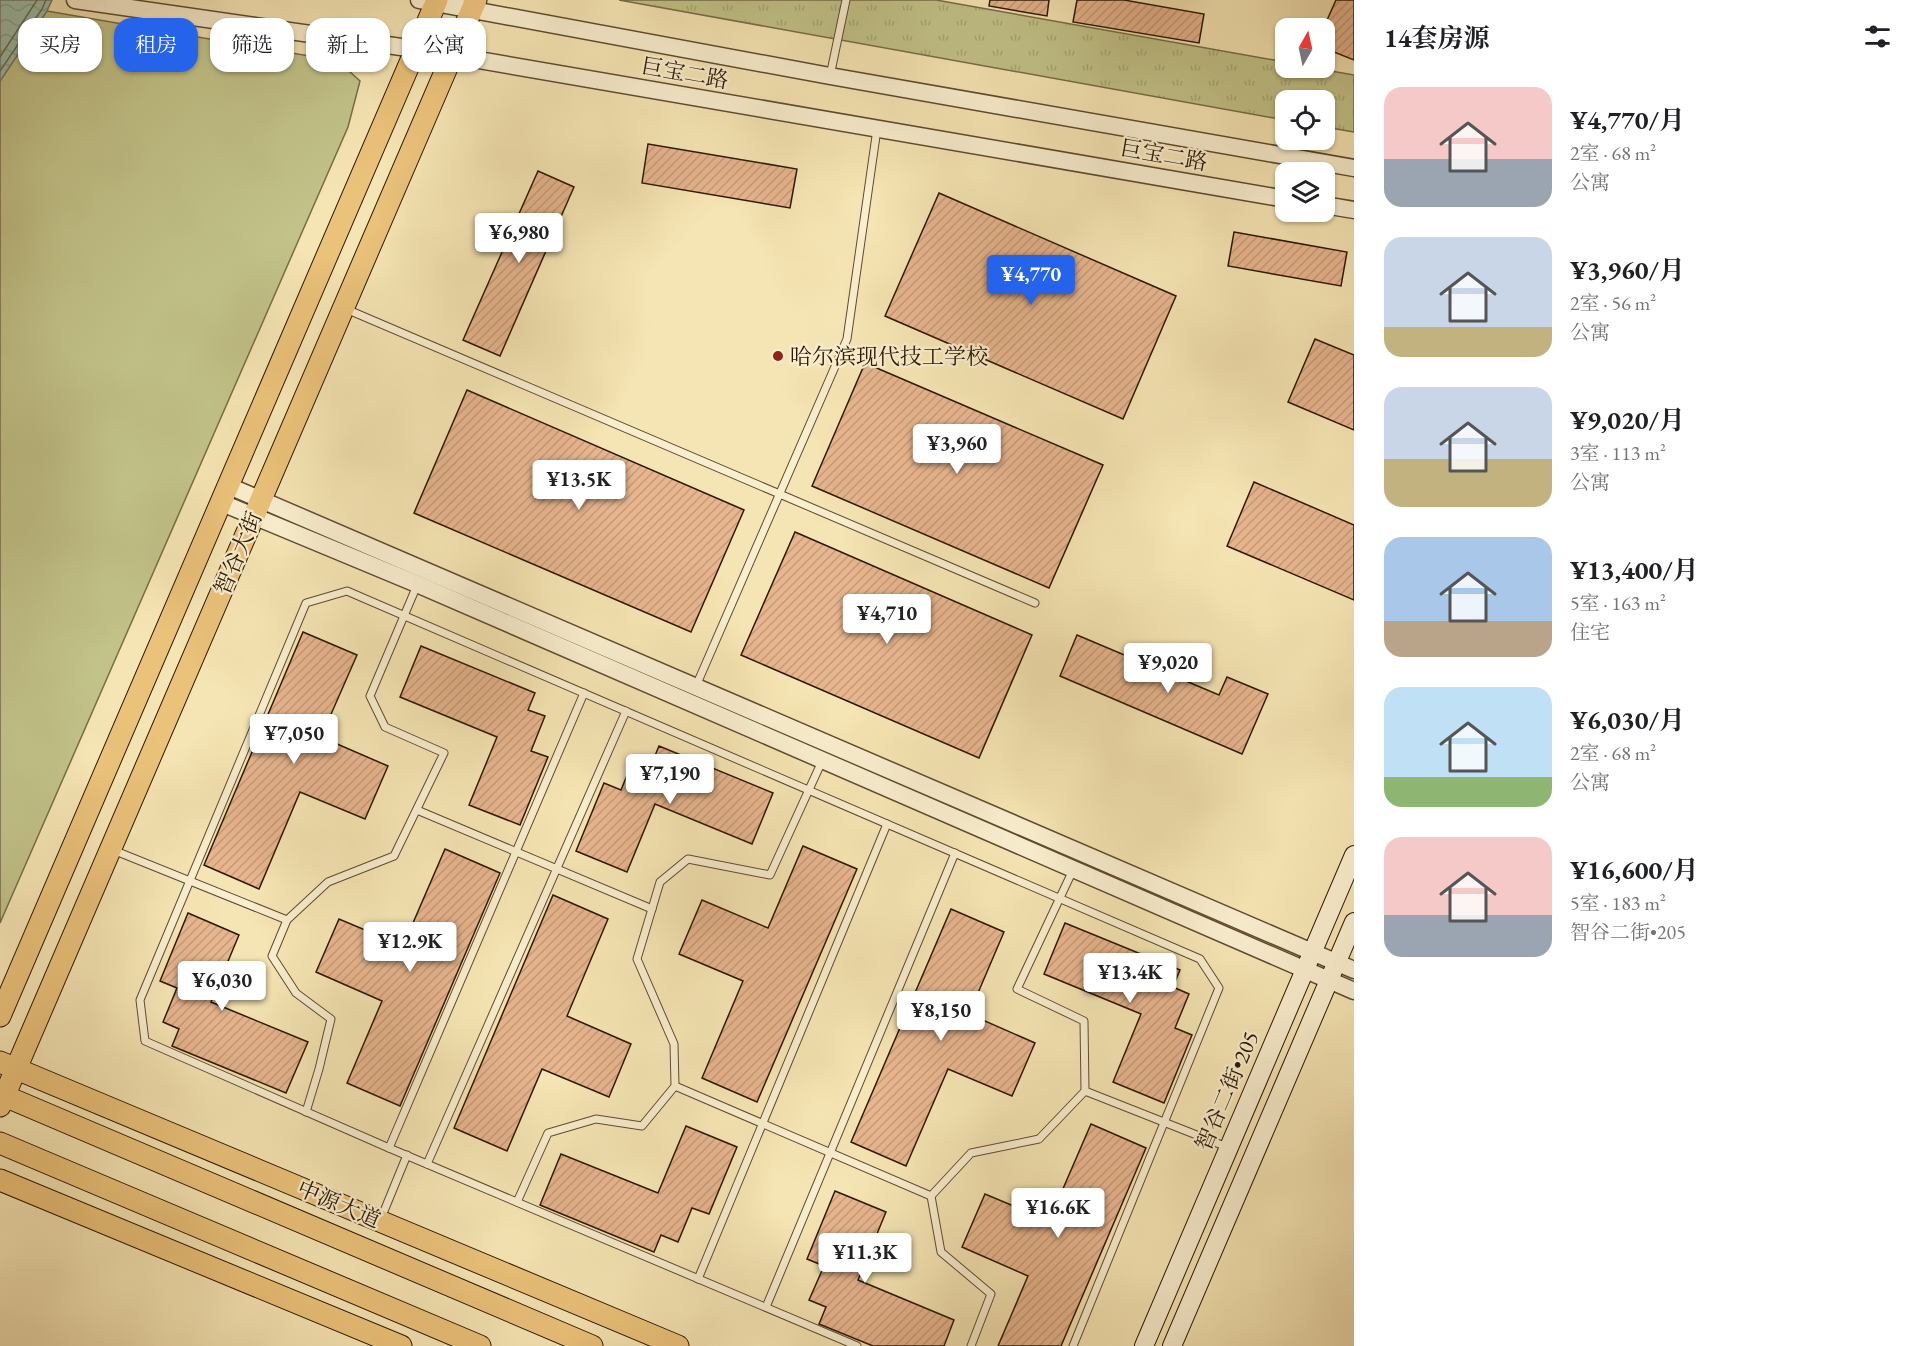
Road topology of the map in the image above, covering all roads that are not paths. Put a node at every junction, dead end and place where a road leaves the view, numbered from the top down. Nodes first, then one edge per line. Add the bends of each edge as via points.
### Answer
1 (75, 0) edge
2 (846, 0) edge
3 (430, 1) edge
4 (474, 5) edge
5 (425, 18) edge
6 (402, 47) edge
7 (486, 62) edge
8 (405, 72) edge
9 (444, 72) edge
10 (830, 76) junction
11 (877, 129) junction
12 (1354, 168) edge
13 (1275, 197) edge
14 (1335, 207) edge
15 (1354, 210) edge
16 (344, 308) junction
17 (226, 494) junction
18 (779, 494) junction
19 (258, 507) junction
20 (420, 577) junction
21 (1035, 603) dead end
22 (404, 616) junction
23 (696, 686) junction
24 (584, 693) junction
25 (626, 711) junction
26 (830, 743) junction
27 (823, 759) junction
28 (809, 790) junction
29 (417, 810) junction
30 (887, 824) junction
31 (111, 849) junction
32 (516, 852) junction
33 (1082, 852) junction
34 (955, 853) junction
35 (1354, 855) edge
36 (1074, 868) junction
37 (556, 869) junction
38 (190, 881) junction
39 (1058, 898) junction
40 (652, 909) junction
41 (287, 920) junction
42 (1354, 922) edge
43 (1313, 952) junction
44 (1336, 963) junction
45 (1305, 969) junction
46 (1354, 970) edge
47 (1330, 980) junction
48 (1354, 991) edge
49 (0, 1016) edge
50 (8, 1066) edge
51 (675, 1086) junction
52 (1084, 1091) junction
53 (2, 1099) edge
54 (306, 1112) junction
55 (1164, 1122) junction
56 (763, 1123) junction
57 (0, 1143) edge
58 (390, 1148) junction
59 (1228, 1148) junction
60 (830, 1153) junction
61 (407, 1155) junction
62 (427, 1164) junction
63 (0, 1180) edge
64 (931, 1196) junction
65 (517, 1202) junction
66 (382, 1216) dead end
67 (698, 1279) junction
68 (766, 1307) junction
69 (401, 1346) edge
70 (480, 1346) edge
71 (592, 1346) edge
72 (678, 1346) edge
73 (857, 1346) edge
74 (971, 1346) edge
75 (1073, 1346) edge
76 (1144, 1346) edge
77 (1172, 1346) edge

1 - 6 street, 巨宝二路
2 - 10 lane
3 - 4 street, 巨宝二路
3 - 5 main road, 智谷大街
4 - 10 street, 巨宝二路
7 - 11 street, 巨宝二路
8 - 17 main road, 智谷大街
9 - 16 main road, 智谷大街
10 - 12 street, 巨宝二路
11 - 13 street, 巨宝二路
11 - 18 lane via 848,339
14 - 15 street
16 - 18 lane
16 - 19 main road, 智谷大街
17 - 19 street
17 - 49 main road, 智谷大街
18 - 21 lane
18 - 23 lane
19 - 20 street
19 - 31 main road, 智谷大街
20 - 22 lane
20 - 23 street
20 - 27 street
22 - 24 lane
22 - 29 lane via 370,696 385,727 444,753
22 - 38 lane via 347,591 306,603
23 - 26 street
24 - 25 lane
24 - 32 lane
25 - 28 lane
25 - 37 lane
26 - 27 lane
26 - 33 street
27 - 28 lane
27 - 36 street
28 - 30 lane
28 - 40 lane via 770,875 688,859 660,882
29 - 32 lane
29 - 41 lane via 394,856 328,882
30 - 34 lane
30 - 56 lane
31 - 38 lane
31 - 50 main road, 智谷大街
32 - 37 lane
32 - 58 lane
33 - 36 lane
33 - 43 street
34 - 39 lane
34 - 60 lane
35 - 43 main road, 智谷二街•205
36 - 39 lane
36 - 45 street
37 - 40 lane
37 - 62 lane
38 - 41 lane
38 - 54 lane via 140,1000 145,1041
39 - 52 lane via 1017,989 1084,1021
39 - 55 lane via 1200,959 1219,988
40 - 51 lane via 637,959 674,1044
41 - 54 lane via 272,956 296,993 331,1019
42 - 44 main road
43 - 44 street
43 - 45 main road, 智谷二街•205
44 - 46 street
44 - 47 main road
45 - 47 street
45 - 59 main road, 智谷二街•205
47 - 48 street
47 - 77 main road
50 - 53 main road, 智谷大街
50 - 72 main road, 中源大道
51 - 56 lane
51 - 65 lane via 642,1126 596,1119 548,1133
52 - 55 lane
52 - 64 lane via 1039,1139 971,1153
53 - 71 main road, 中源大道
54 - 58 lane
55 - 59 lane
55 - 75 lane
56 - 60 lane
56 - 67 lane
57 - 70 main road
58 - 61 lane
59 - 76 main road, 智谷二街•205
60 - 64 lane
60 - 68 lane
61 - 62 lane
61 - 66 lane
62 - 65 lane
63 - 69 main road
64 - 74 lane via 940,1252 991,1294
65 - 67 lane
67 - 68 lane
68 - 73 lane

